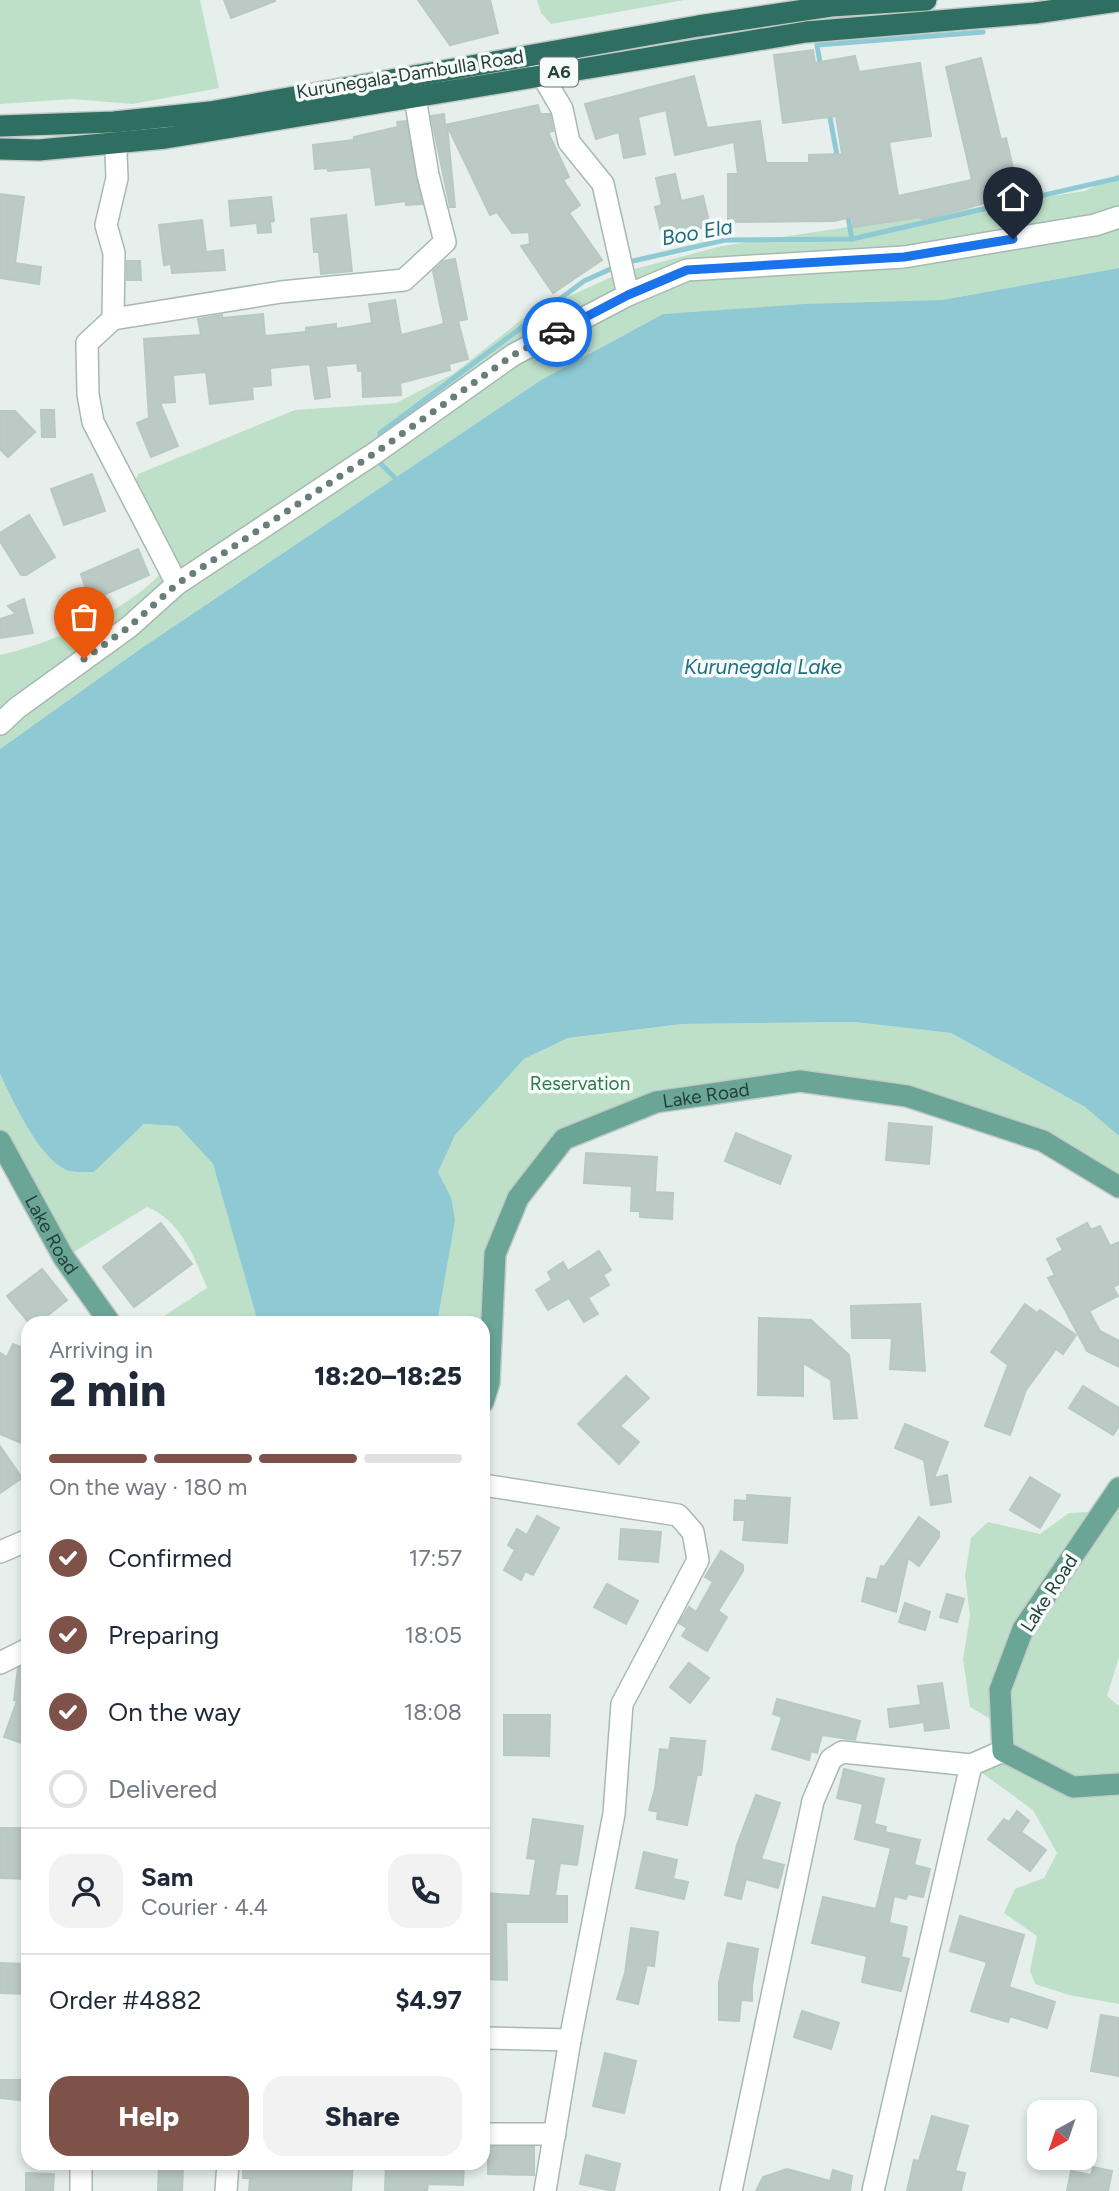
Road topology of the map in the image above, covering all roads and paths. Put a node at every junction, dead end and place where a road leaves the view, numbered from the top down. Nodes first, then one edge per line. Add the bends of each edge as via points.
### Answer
1 (926, 0) edge
2 (1119, 1) edge
3 (833, 3) edge
4 (834, 28) junction
5 (536, 52) junction
6 (541, 75) junction
7 (413, 85) junction
8 (114, 122) junction
9 (0, 126) edge
10 (117, 144) junction
11 (0, 149) edge
12 (1119, 217) edge
13 (628, 295) junction
14 (113, 319) junction
15 (177, 584) junction
16 (0, 724) edge
17 (0, 1141) edge
18 (1119, 1187) edge
19 (105, 1316) edge
20 (490, 1361) edge
21 (490, 1486) edge
22 (1119, 1488) edge
23 (21, 1543) edge
24 (0, 1552) edge
25 (21, 1653) edge
26 (0, 1663) edge
27 (1003, 1751) junction
28 (971, 1765) junction
29 (1119, 1784) edge
30 (490, 2038) edge
31 (570, 2040) junction
32 (490, 2134) edge
33 (555, 2134) junction
34 (81, 2170) edge
35 (228, 2170) edge
36 (81, 2191) edge
37 (226, 2191) edge
38 (545, 2191) edge
39 (731, 2191) edge
40 (873, 2191) edge

1 - 3 highway, Kurunegala-Dambulla Road / A6
2 - 4 highway, Kurunegala-Dambulla Road / A6 via 1035,13
3 - 4 main road
3 - 5 highway, Kurunegala-Dambulla Road / A6
4 - 6 highway, Kurunegala-Dambulla Road / A6
5 - 6 street
5 - 7 highway, Kurunegala-Dambulla Road / A6
6 - 7 highway, Kurunegala-Dambulla Road / A6
6 - 13 street via 562,109 569,142 603,184
7 - 8 highway, Kurunegala-Dambulla Road / A6
7 - 10 highway, Kurunegala-Dambulla Road / A6 via 214,131
7 - 14 street via 445,242 404,279 281,292
8 - 9 highway, Kurunegala-Dambulla Road / A6
8 - 10 street
10 - 11 highway, Kurunegala-Dambulla Road / A6
10 - 14 street via 117,178 106,225 114,253
12 - 13 street via 904,257 687,270
13 - 15 street via 513,355
14 - 15 street via 87,343 93,422
15 - 16 street via 129,627
17 - 19 main road, Lake Road via 64,1258
18 - 20 main road, Lake Road via 1043,1141 907,1096 800,1081 656,1102 564,1139 518,1198 495,1254
21 - 31 street via 678,1515 693,1532 698,1560 622,1704 614,1814
22 - 27 main road, Lake Road via 1023,1629 1000,1690
23 - 24 street
25 - 26 street
27 - 28 street
27 - 29 main road via 1073,1787
28 - 39 street via 842,1752 831,1759 813,1801
28 - 40 street
30 - 31 street
31 - 33 street
32 - 33 street
33 - 38 street
34 - 36 street
35 - 37 street

